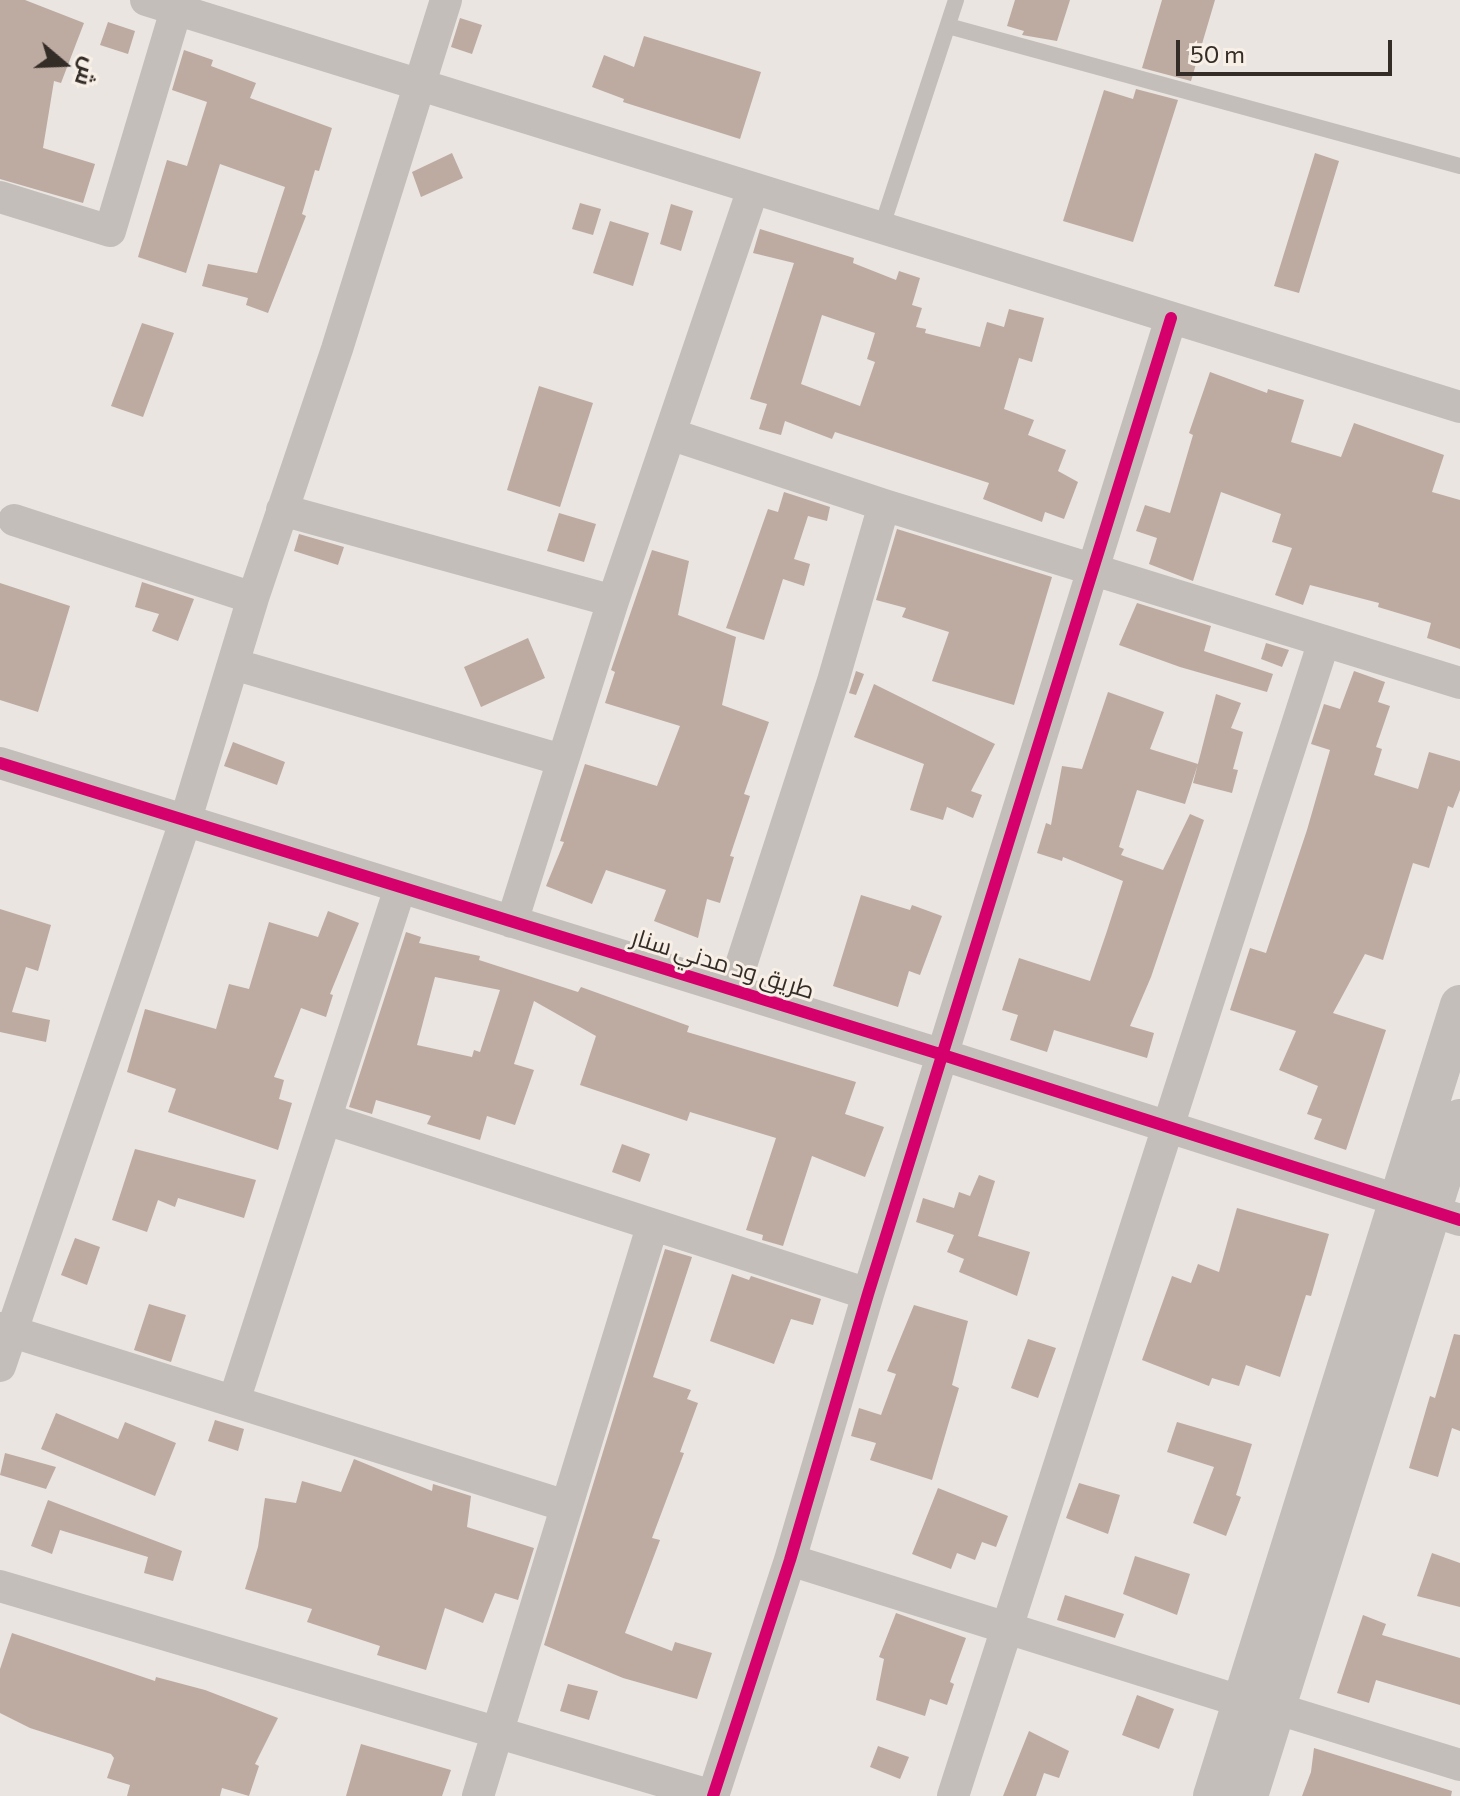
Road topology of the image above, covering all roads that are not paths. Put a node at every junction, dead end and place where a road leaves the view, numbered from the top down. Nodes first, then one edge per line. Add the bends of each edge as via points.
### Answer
1 (446, 0) edge
2 (956, 0) edge
3 (167, 3) edge
4 (948, 26) junction
5 (420, 83) junction
6 (1460, 166) edge
7 (753, 189) junction
8 (0, 197) edge
9 (881, 229) junction
10 (1171, 318) junction
11 (1460, 407) edge
12 (670, 434) junction
13 (884, 505) junction
14 (282, 510) junction
15 (14, 520) dead end
16 (1094, 569) junction
17 (253, 598) junction
18 (613, 601) junction
19 (1324, 641) junction
20 (233, 664) junction
21 (1460, 683) edge
22 (562, 760) junction
23 (0, 763) edge
24 (185, 822) junction
25 (400, 888) junction
26 (512, 922) junction
27 (733, 990) junction
28 (1460, 1005) edge
29 (943, 1055) junction
30 (326, 1119) junction
31 (1460, 1119) edge
32 (1170, 1126) junction
33 (1430, 1211) edge
34 (652, 1227) junction
35 (868, 1294) junction
36 (6, 1330) edge
37 (0, 1366) edge
38 (234, 1401) junction
39 (566, 1506) junction
40 (790, 1560) junction
41 (0, 1586) edge
42 (1009, 1626) junction
43 (1260, 1705) junction
44 (498, 1734) junction
45 (1460, 1765) edge
46 (478, 1796) edge
47 (713, 1796) edge
48 (953, 1796) edge
49 (1213, 1796) edge
50 (1248, 1796) edge

1 - 5 street
2 - 4 lane
3 - 5 street
3 - 8 street via 110,231
4 - 6 lane
4 - 9 lane
5 - 7 street
5 - 14 street
7 - 9 street
7 - 12 street
9 - 10 street
10 - 11 street
10 - 16 street
12 - 13 street
12 - 18 street
13 - 16 street
13 - 27 street
14 - 17 street
14 - 18 street
15 - 17 street
16 - 19 street
16 - 29 street
17 - 20 street
18 - 22 street
19 - 21 street
19 - 32 street
20 - 22 street
20 - 24 street
22 - 26 street
23 - 24 street, طريق ود مدني سنار
24 - 25 street, طريق ود مدني سنار
24 - 36 street
25 - 26 street, طريق ود مدني سنار
25 - 30 street
26 - 27 street, طريق ود مدني سنار
27 - 29 street, طريق ود مدني سنار
28 - 33 street
29 - 32 street, طريق ود مدني سنار
29 - 35 street
30 - 34 street
30 - 38 street
31 - 33 street
32 - 33 street, طريق ود مدني سنار
32 - 42 street
33 - 43 street
34 - 35 street
34 - 39 street
35 - 40 street
36 - 37 street
36 - 38 street
38 - 39 street
39 - 44 street
40 - 42 street
40 - 47 street
41 - 44 street
42 - 43 street
42 - 48 street
43 - 45 street
43 - 49 street
43 - 50 street
44 - 46 street
44 - 47 street

